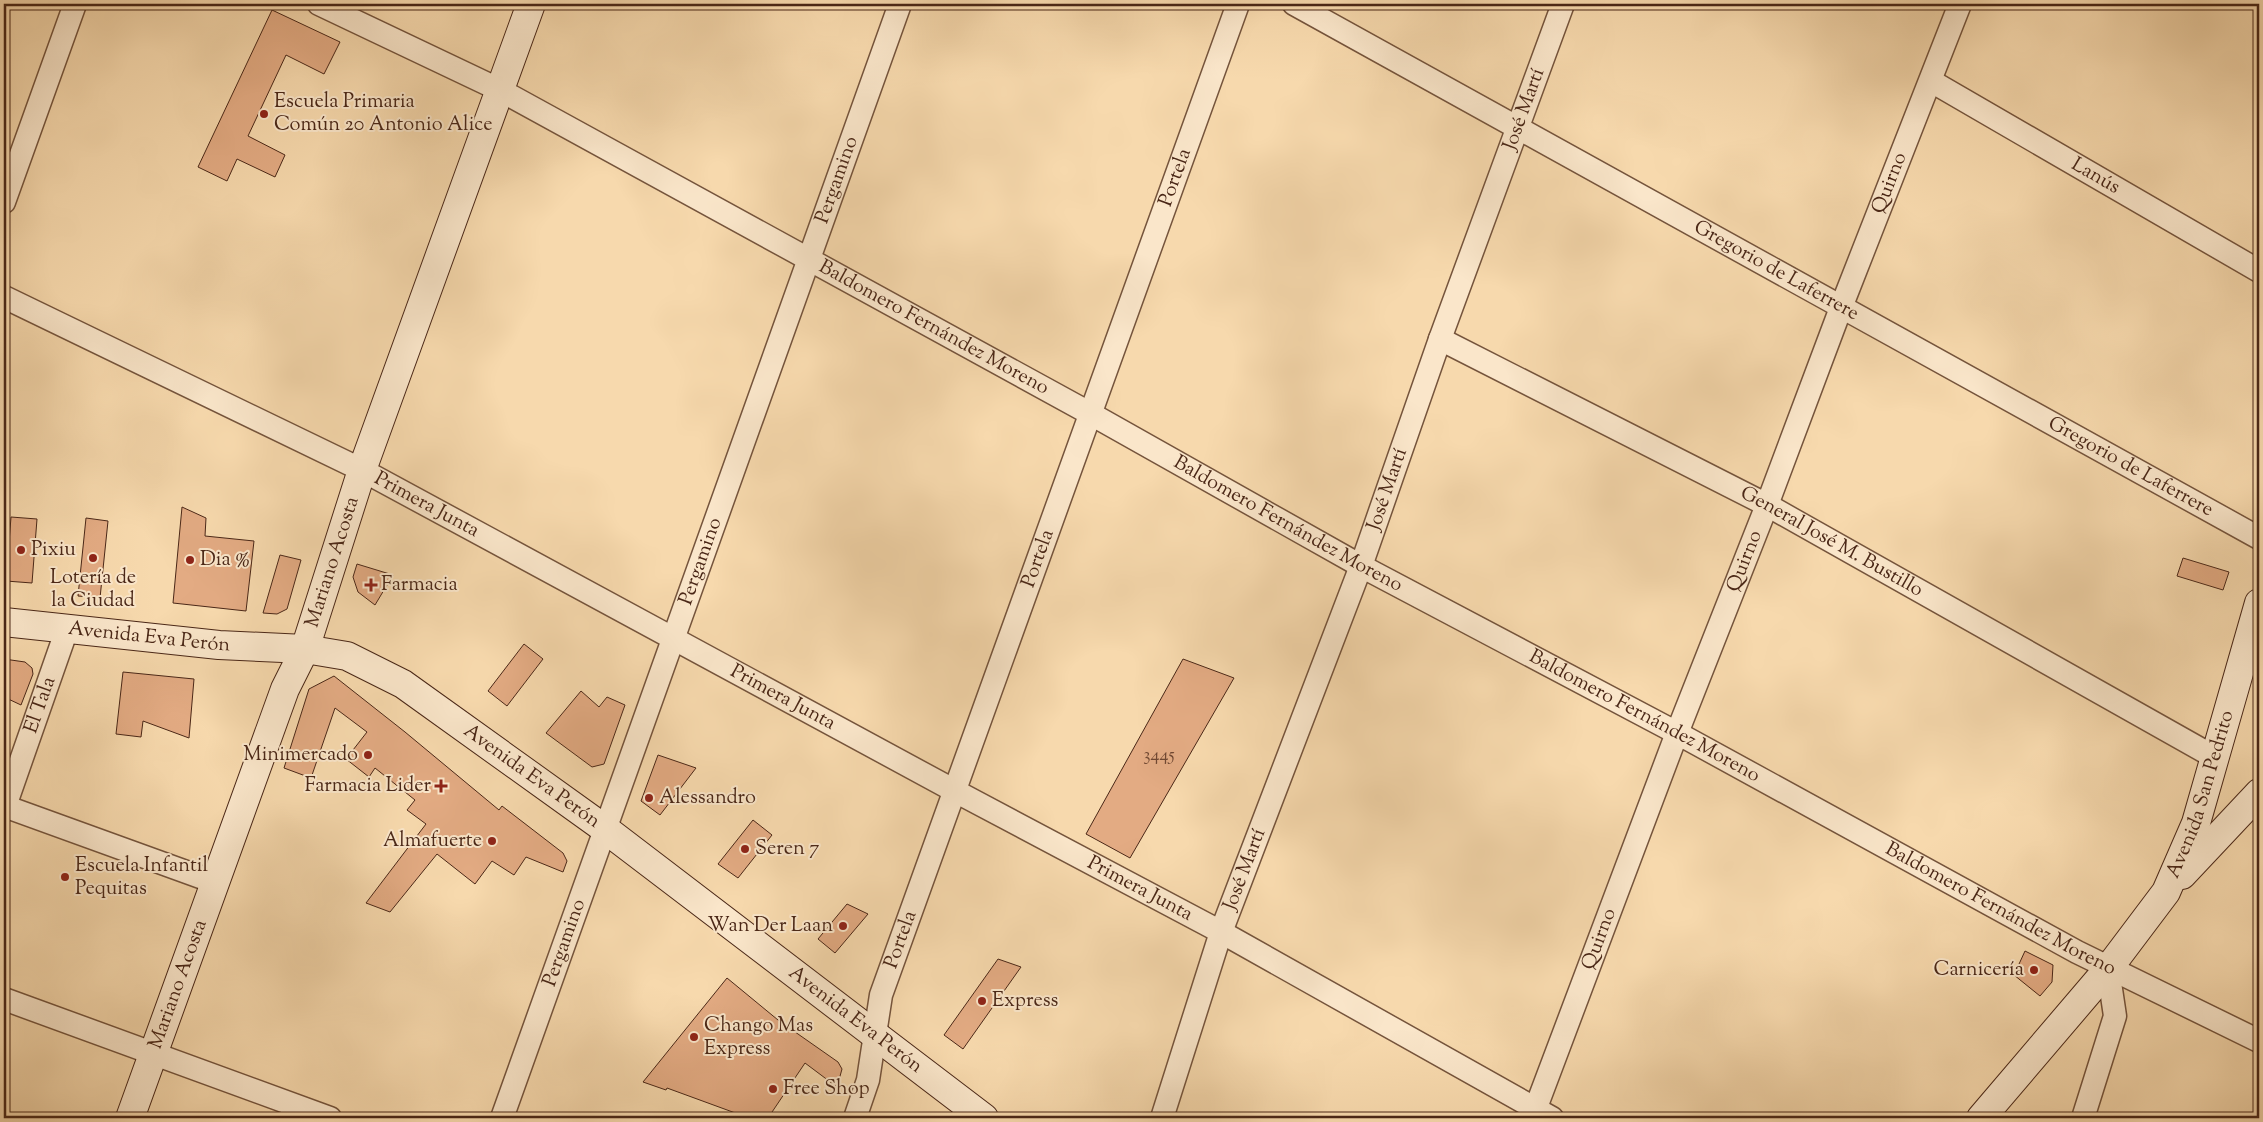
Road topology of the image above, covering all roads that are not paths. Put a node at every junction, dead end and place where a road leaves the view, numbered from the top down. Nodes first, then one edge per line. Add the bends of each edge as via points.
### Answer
1 (75, 4) edge
2 (319, 4) edge
3 (531, 4) edge
4 (900, 4) edge
5 (1238, 4) edge
6 (1294, 4) edge
7 (1563, 4) edge
8 (1960, 4) edge
9 (1931, 81) junction
10 (500, 90) junction
11 (1518, 127) junction
12 (4, 202) edge
13 (809, 260) junction
14 (2259, 271) edge
15 (4, 297) edge
16 (1842, 305) junction
17 (1440, 339) junction
18 (1091, 414) junction
19 (362, 470) junction
20 (1767, 506) junction
21 (2259, 538) edge
22 (1361, 566) junction
23 (2259, 602) edge
24 (4, 622) edge
25 (67, 629) junction
26 (674, 638) junction
27 (305, 649) junction
28 (1677, 733) junction
29 (2216, 758) junction
30 (955, 791) junction
31 (2259, 793) edge
32 (4, 807) edge
33 (605, 829) junction
34 (214, 882) junction
35 (2166, 892) junction
36 (1221, 932) junction
37 (2108, 969) junction
38 (4, 999) edge
39 (874, 1035) junction
40 (2259, 1041) edge
41 (155, 1053) junction
42 (1540, 1115) edge
43 (130, 1118) edge
44 (330, 1118) edge
45 (502, 1118) edge
46 (854, 1118) edge
47 (984, 1118) edge
48 (1162, 1118) edge
49 (1982, 1118) edge
50 (2083, 1118) edge

1 - 12 street
2 - 10 street, Baldomero Fernández Moreno
3 - 10 main road, Mariano Acosta
4 - 13 street, Pergamino
5 - 18 street, Portela
6 - 11 street, Gregorio de Laferrere
7 - 11 street, José Martí
8 - 9 street, Quirno
9 - 14 street, Lanús
9 - 16 street, Quirno
10 - 13 street, Baldomero Fernández Moreno
10 - 19 main road, Mariano Acosta
11 - 16 street, Gregorio de Laferrere
11 - 17 street, José Martí
13 - 18 street, Baldomero Fernández Moreno
13 - 26 street, Pergamino
15 - 19 street, Primera Junta
16 - 20 street, Quirno
16 - 21 street, Gregorio de Laferrere
17 - 20 street, General José M. Bustillo
17 - 22 street, José Martí
18 - 22 street, Baldomero Fernández Moreno
18 - 30 street, Portela
19 - 26 street, Primera Junta
19 - 27 main road, Mariano Acosta
20 - 28 street, Quirno
20 - 29 street, General José M. Bustillo
22 - 28 street, Baldomero Fernández Moreno
22 - 36 street, José Martí
23 - 29 main road, Avenida San Pedrito
24 - 25 main road, Avenida Eva Perón
25 - 27 main road, Avenida Eva Perón via 219,645
25 - 32 street, El Tala
26 - 30 street, Primera Junta
26 - 33 street, Pergamino
27 - 33 main road, Avenida Eva Perón via 347,656 403,684
27 - 34 main road, Mariano Acosta via 285,689
28 - 37 street, Baldomero Fernández Moreno
28 - 42 street, Quirno
29 - 35 main road, Avenida San Pedrito via 2196,823
30 - 36 street, Primera Junta
30 - 39 street, Portela via 881,995
31 - 35 main road
32 - 34 street
33 - 39 main road, Avenida Eva Perón
33 - 45 street, Pergamino
34 - 41 main road, Mariano Acosta
35 - 37 main road, Avenida San Pedrito
36 - 42 street, Primera Junta
36 - 48 street, José Martí
37 - 40 street, Baldomero Fernández Moreno
37 - 49 main road, Avenida San Pedrito
37 - 50 street via 2115,1016
38 - 41 street
39 - 46 street, Portela via 868,1080
39 - 47 main road, Avenida Eva Perón
41 - 43 main road, Mariano Acosta
41 - 44 street

